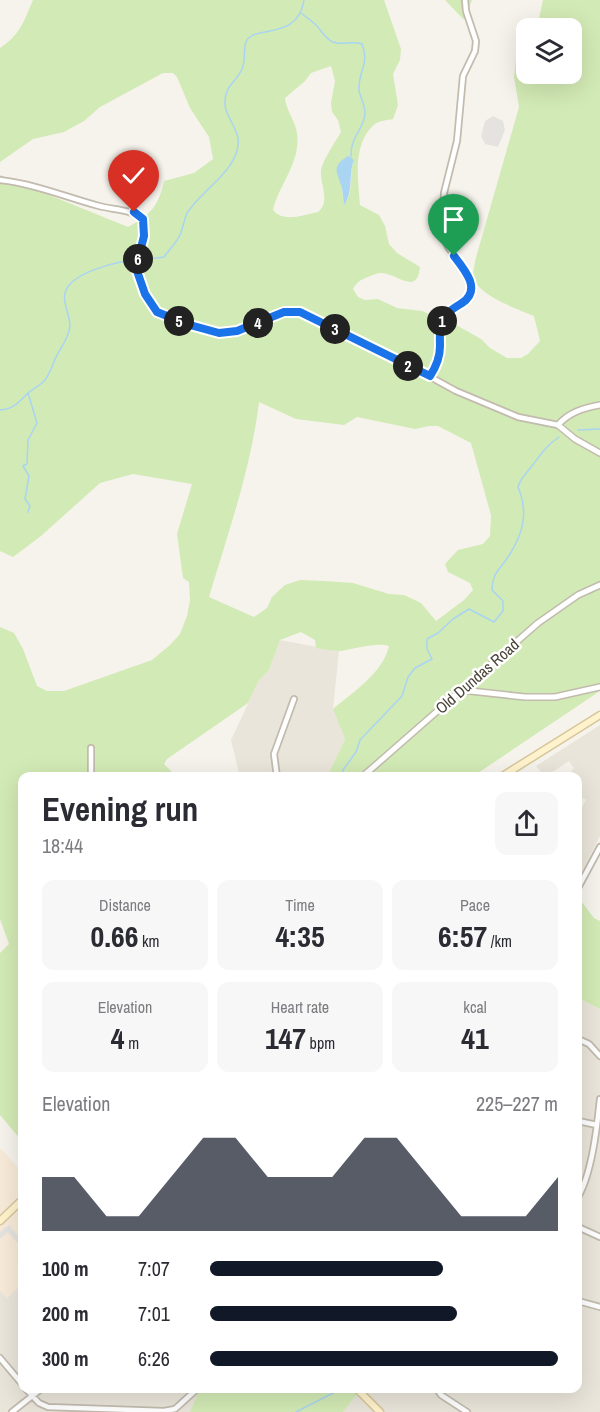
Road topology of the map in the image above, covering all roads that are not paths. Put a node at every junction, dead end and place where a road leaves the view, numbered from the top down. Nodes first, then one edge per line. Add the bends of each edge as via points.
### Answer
1 (465, 0) edge
2 (0, 180) edge
3 (430, 376) junction
4 (600, 405) edge
5 (560, 427) junction
6 (600, 453) edge
7 (600, 585) edge
8 (600, 687) edge
9 (461, 690) junction
10 (294, 699) dead end
11 (600, 715) edge
12 (91, 748) dead end
13 (91, 772) edge
14 (276, 772) edge
15 (368, 772) edge
16 (509, 772) edge
17 (600, 847) edge
18 (582, 871) edge
19 (586, 872) junction
20 (582, 880) edge
21 (582, 1040) edge
22 (600, 1056) edge
23 (600, 1099) edge
24 (582, 1122) edge
25 (597, 1125) junction
26 (582, 1189) edge
27 (18, 1204) edge
28 (0, 1221) edge
29 (582, 1229) edge
30 (600, 1237) edge
31 (582, 1302) edge
32 (600, 1307) edge
33 (0, 1358) edge
34 (18, 1379) edge
35 (30, 1393) edge
36 (36, 1393) edge
37 (192, 1393) edge
38 (361, 1393) edge
39 (440, 1393) edge
40 (33, 1396) junction
41 (12, 1412) edge
42 (380, 1412) edge
43 (467, 1412) edge

1 - 3 street via 476,41 463,75 457,141 444,193 442,231 447,247 467,272 471,293 442,321 439,357
2 - 3 street via 134,212 143,219 144,236 136,268 145,294 157,312 219,333 237,331 284,312 300,312
3 - 5 street via 518,417
4 - 5 street via 573,413 564,418
5 - 6 street
7 - 9 street, Old Dundas Road via 538,623
8 - 9 street via 535,697
9 - 15 street, Old Dundas Road
10 - 14 street via 274,754
11 - 16 main road
12 - 13 street
17 - 19 street
18 - 19 street
19 - 20 street
21 - 22 street
23 - 25 street
24 - 25 street
25 - 26 street
27 - 28 main road
29 - 30 street
31 - 32 street
33 - 34 street
35 - 40 street
36 - 40 street
37 - 40 street via 175,1408 164,1411 48,1407
38 - 42 main road
39 - 43 street
40 - 41 street

